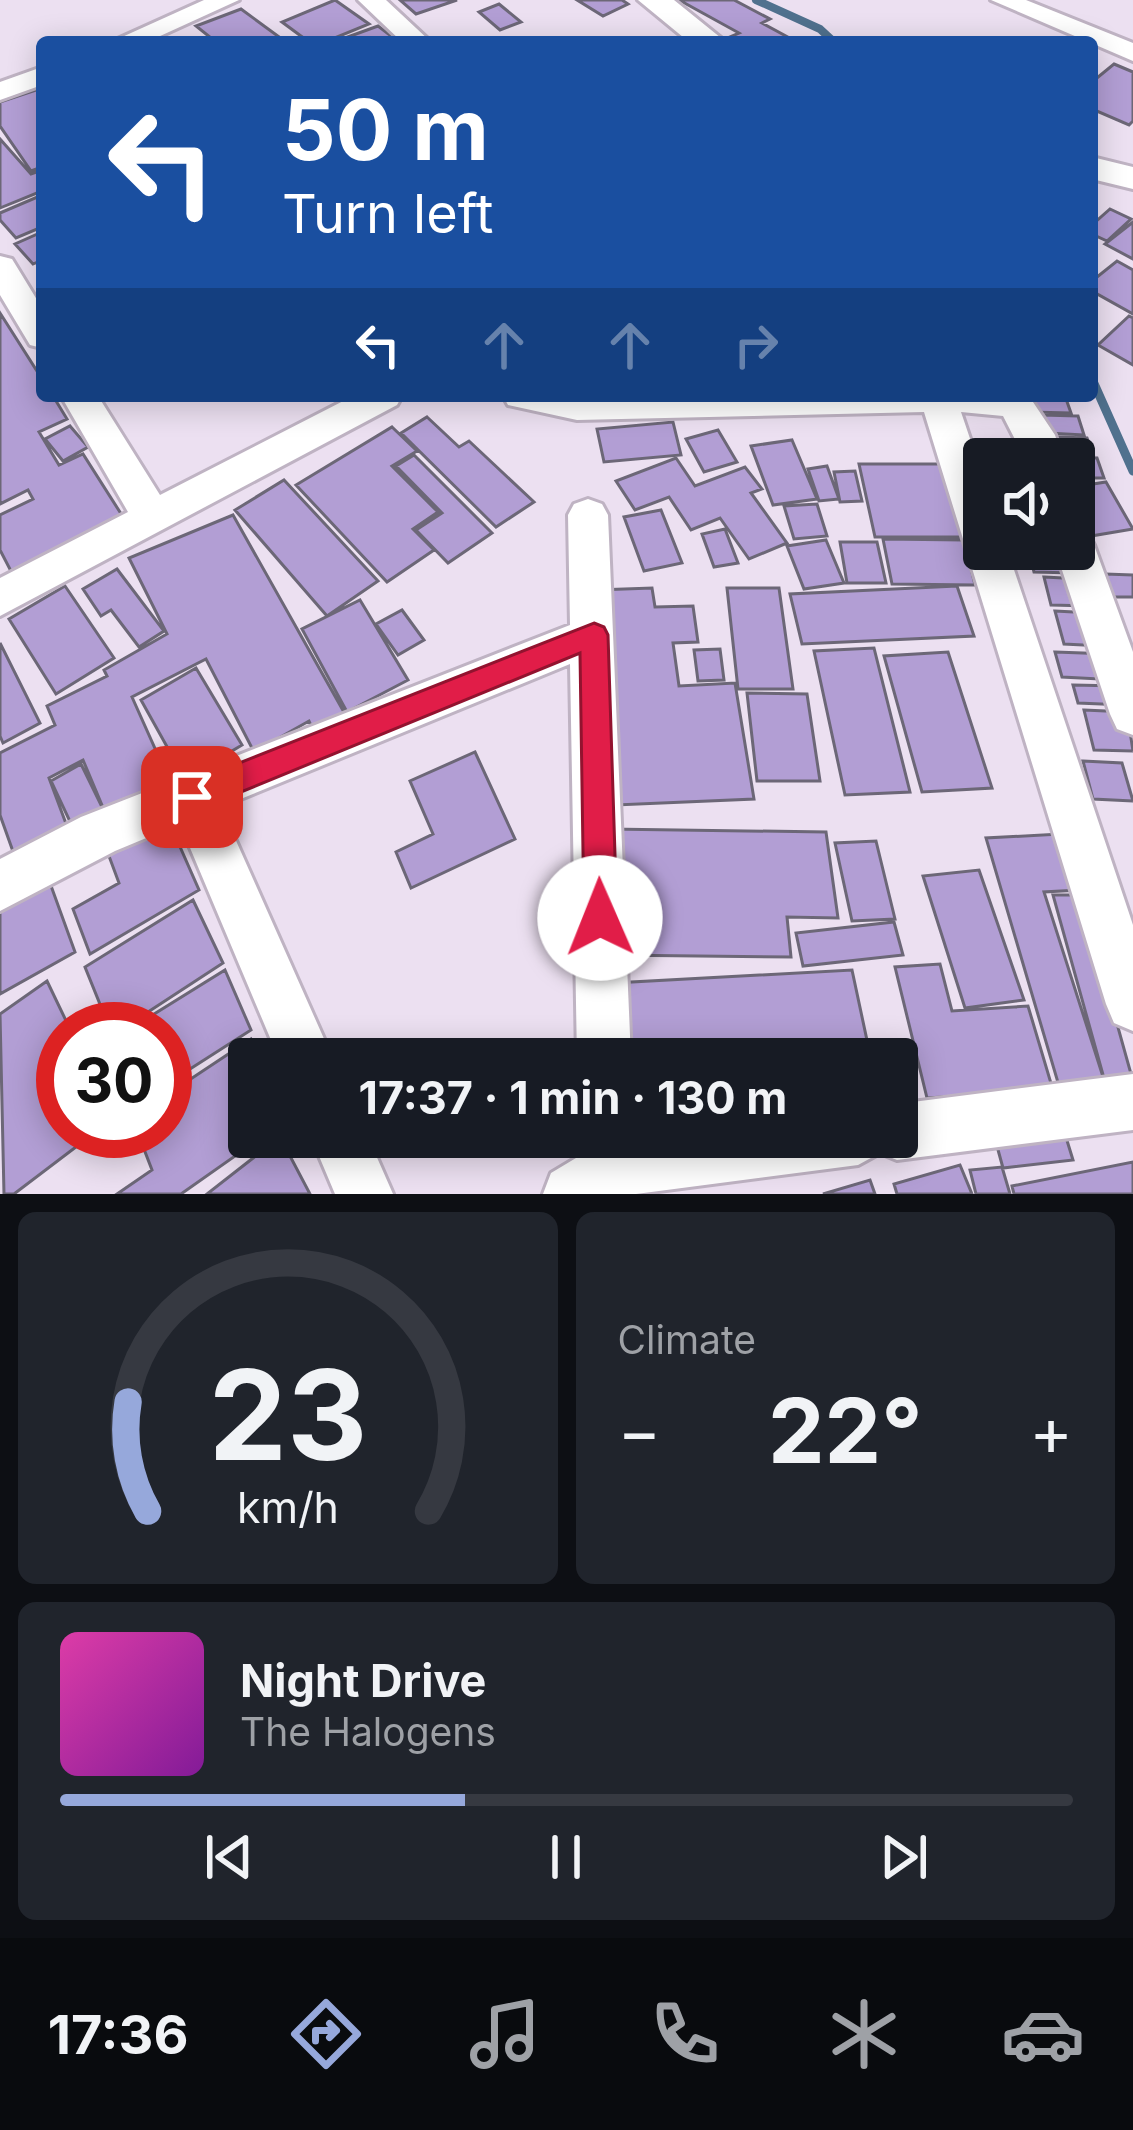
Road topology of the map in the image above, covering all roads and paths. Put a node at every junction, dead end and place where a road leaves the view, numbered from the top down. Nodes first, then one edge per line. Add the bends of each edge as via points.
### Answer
1 (226, 0) edge
2 (371, 0) edge
3 (654, 0) edge
4 (1004, 0) edge
5 (139, 36) edge
6 (411, 36) edge
7 (702, 36) edge
8 (1093, 36) edge
9 (1098, 38) edge
10 (1133, 52) edge
11 (36, 77) edge
12 (0, 92) edge
13 (1098, 169) edge
14 (1133, 178) edge
15 (0, 267) edge
16 (36, 326) edge
17 (83, 402) edge
18 (372, 402) edge
19 (555, 402) edge
20 (737, 402) edge
21 (940, 402) edge
22 (1001, 402) edge
23 (1037, 438) edge
24 (963, 475) edge
25 (588, 514) dead end
26 (152, 517) junction
27 (994, 570) edge
28 (1083, 570) edge
29 (0, 598) edge
30 (594, 635) junction
31 (1133, 714) edge
32 (192, 797) junction
33 (0, 886) edge
34 (1133, 1004) edge
35 (296, 1038) edge
36 (604, 1038) edge
37 (1133, 1102) edge
38 (918, 1129) edge
39 (348, 1158) edge
40 (707, 1158) edge
41 (599, 1173) edge
42 (364, 1194) edge

1 - 5 street
2 - 6 street
3 - 7 street
4 - 8 street
9 - 10 street
11 - 12 street
13 - 14 street
15 - 16 street
17 - 26 street
18 - 26 street
19 - 20 street
21 - 24 street
22 - 23 street via 1014,403
25 - 30 street
26 - 29 street
27 - 34 street
28 - 31 street
30 - 32 street
30 - 36 street
32 - 33 street
32 - 35 street
37 - 38 street
39 - 42 street
40 - 41 street

